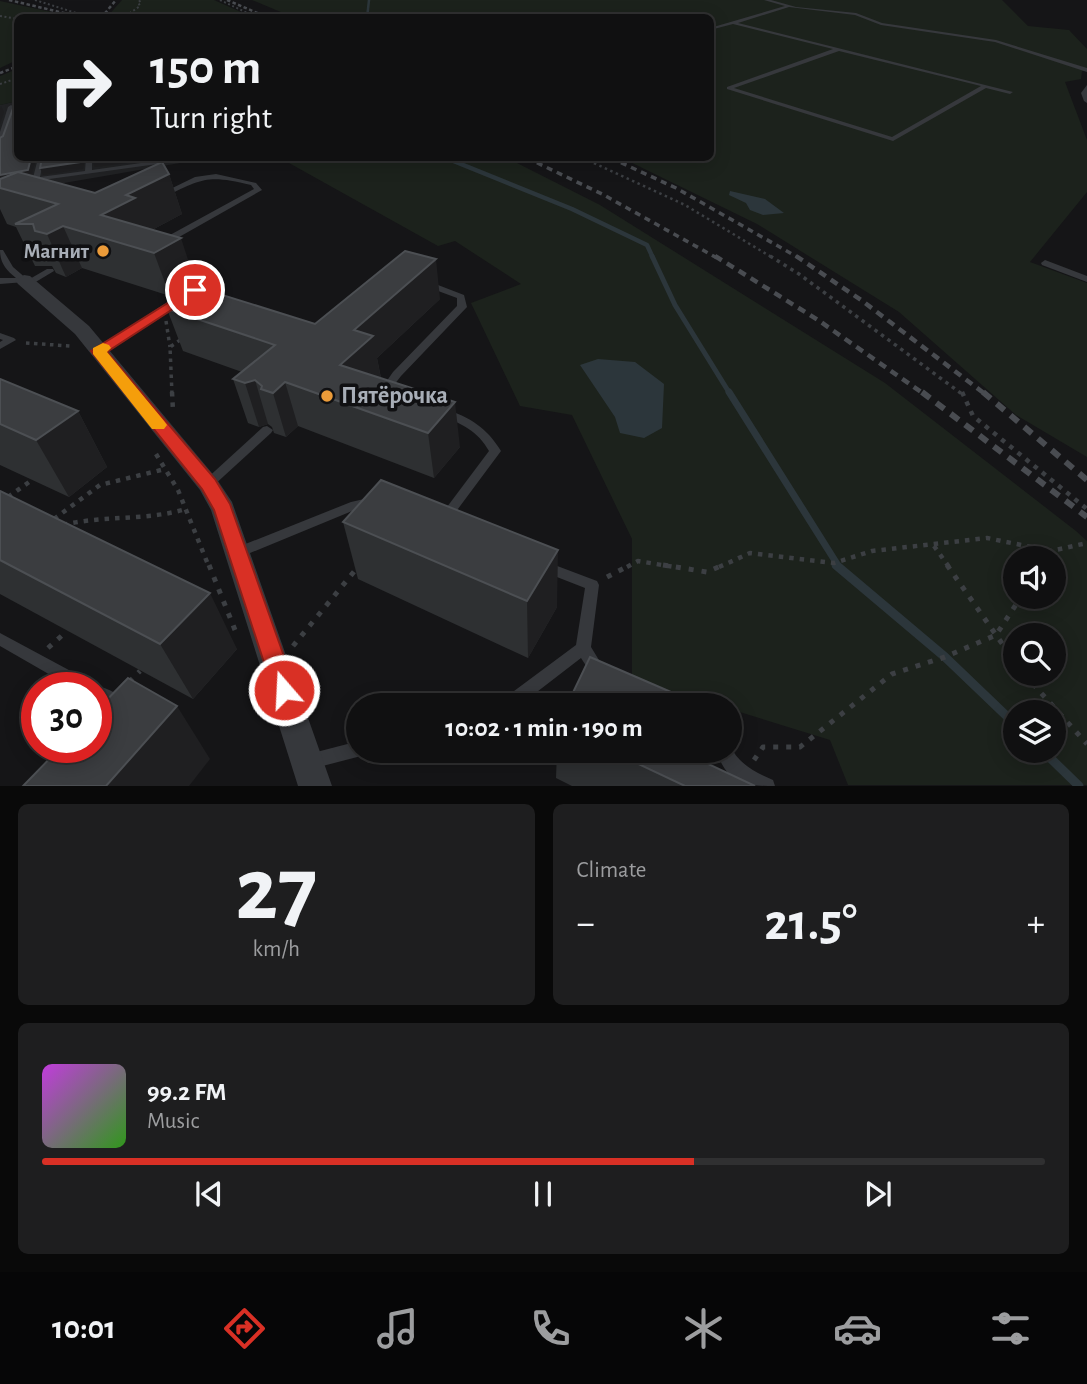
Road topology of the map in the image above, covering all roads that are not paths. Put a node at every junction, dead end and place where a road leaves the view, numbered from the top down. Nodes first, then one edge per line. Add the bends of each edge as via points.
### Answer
1 (766, 0) edge
2 (789, 7) junction
3 (733, 23) junction
4 (714, 28) edge
5 (839, 49) junction
6 (1087, 70) edge
7 (985, 86) junction
8 (1087, 86) edge
9 (1010, 92) dead end
10 (1087, 101) edge
11 (11, 107) edge
12 (0, 142) edge
13 (40, 161) edge
14 (89, 161) edge
15 (133, 161) edge
16 (88, 172) junction
17 (36, 180) junction
18 (19, 183) edge
19 (155, 199) edge
20 (153, 249) edge
21 (0, 252) edge
22 (164, 257) edge
23 (1045, 263) dead end
24 (26, 279) edge
25 (1087, 279) edge
26 (408, 280) edge
27 (169, 306) junction
28 (187, 307) edge
29 (99, 351) junction
30 (403, 399) edge
31 (429, 408) edge
32 (267, 430) dead end
33 (208, 484) junction
34 (383, 506) edge
35 (447, 528) edge
36 (237, 553) junction
37 (529, 560) edge
38 (0, 639) edge
39 (583, 648) junction
40 (59, 672) edge
41 (613, 680) edge
42 (524, 693) edge
43 (112, 701) edge
44 (122, 721) edge
45 (346, 756) edge
46 (732, 763) edge
47 (312, 774) edge
48 (766, 786) edge

1 - 2 lane
2 - 3 lane
2 - 6 lane via 856,14 881,24 996,41
3 - 4 lane
3 - 5 lane
5 - 7 lane
5 - 7 lane via 729,88 893,139
7 - 9 lane
8 - 10 lane
11 - 12 lane
13 - 17 lane
14 - 16 lane
15 - 16 lane
16 - 17 lane
17 - 18 lane
19 - 20 lane via 212,174 254,184 258,190
21 - 24 lane via 10,269
22 - 27 lane via 203,269 211,277
23 - 25 lane
24 - 29 street
26 - 30 lane via 461,297 462,307 389,384
27 - 28 lane
27 - 29 lane
29 - 33 street via 163,454
31 - 35 lane via 473,424 495,451 439,525
32 - 33 lane
33 - 36 street via 223,509
34 - 36 lane via 373,502 355,505
36 - 47 street
37 - 39 lane via 592,585
38 - 40 lane
39 - 41 lane via 600,675
39 - 42 lane
43 - 44 lane via 131,712
45 - 47 lane
46 - 48 lane via 744,776

